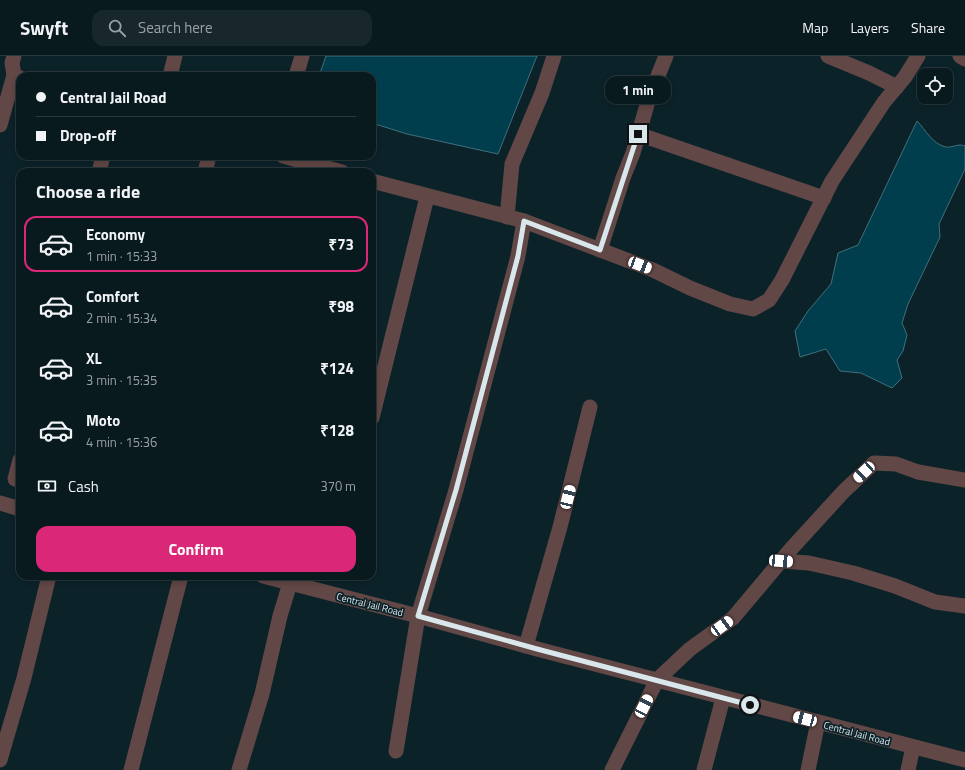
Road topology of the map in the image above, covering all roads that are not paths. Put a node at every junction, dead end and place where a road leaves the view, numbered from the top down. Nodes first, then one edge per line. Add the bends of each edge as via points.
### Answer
1 (14, 56) edge
2 (175, 56) edge
3 (302, 56) edge
4 (554, 56) edge
5 (666, 56) edge
6 (828, 56) edge
7 (918, 56) edge
8 (960, 56) edge
9 (965, 59) edge
10 (171, 72) edge
11 (297, 72) edge
12 (16, 74) edge
13 (16, 80) edge
14 (897, 87) junction
15 (0, 125) edge
16 (638, 134) junction
17 (295, 160) edge
18 (319, 168) edge
19 (376, 182) edge
20 (427, 196) junction
21 (824, 198) junction
22 (507, 217) junction
23 (524, 221) junction
24 (600, 250) junction
25 (376, 402) edge
26 (590, 407) dead end
27 (16, 475) edge
28 (15, 479) dead end
29 (965, 480) edge
30 (0, 503) edge
31 (16, 508) edge
32 (781, 561) junction
33 (48, 580) edge
34 (180, 580) edge
35 (278, 580) edge
36 (290, 583) junction
37 (965, 606) edge
38 (418, 616) junction
39 (526, 646) junction
40 (657, 680) junction
41 (724, 698) junction
42 (818, 722) junction
43 (913, 747) junction
44 (396, 751) dead end
45 (0, 760) edge
46 (965, 760) edge
47 (132, 770) edge
48 (239, 770) edge
49 (612, 770) edge
50 (704, 770) edge
51 (808, 770) edge
52 (908, 770) edge

1 - 12 street via 12,63
2 - 10 street
3 - 11 street
4 - 22 street via 542,93 512,164
5 - 16 street
6 - 14 street
7 - 14 street
8 - 9 street
13 - 15 street
14 - 21 street via 884,102 832,181
16 - 21 street
16 - 24 street
17 - 18 street
19 - 20 street
20 - 22 street
20 - 25 street
21 - 24 street via 782,280 769,300 753,309 730,304
22 - 23 street
23 - 24 street
23 - 38 street via 518,256 456,490
26 - 39 street via 560,527
27 - 28 street
29 - 32 street via 918,472 896,464 874,463 844,491
30 - 31 street
32 - 37 street via 808,563 853,573 935,602
32 - 40 street via 733,618 690,649
33 - 45 street via 24,678
34 - 47 street
35 - 36 street, Central Jail Road
36 - 38 street, Central Jail Road
36 - 48 street via 262,694
38 - 39 street, Central Jail Road
38 - 44 street
39 - 40 street, Central Jail Road
40 - 41 street, Central Jail Road
40 - 49 street
41 - 42 street, Central Jail Road
41 - 50 street
42 - 43 street, Central Jail Road
42 - 51 street
43 - 46 street, Central Jail Road
43 - 52 street

